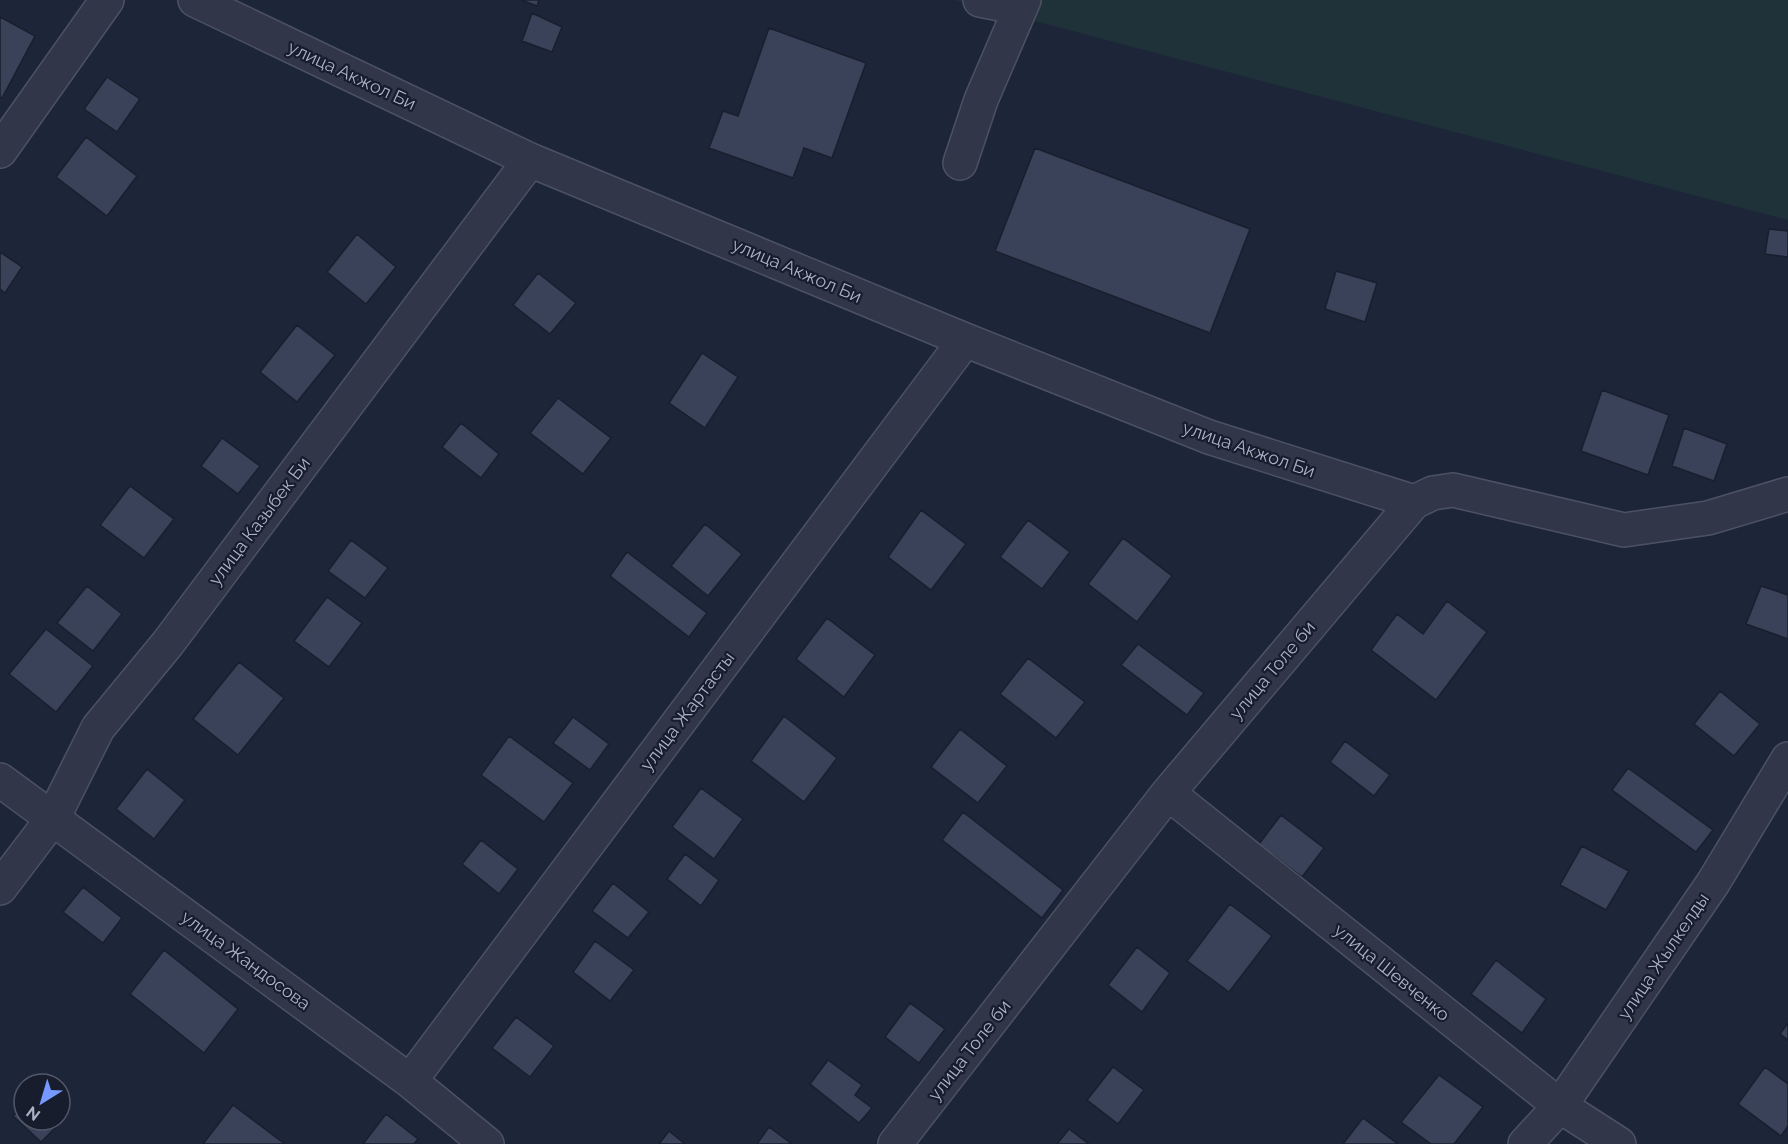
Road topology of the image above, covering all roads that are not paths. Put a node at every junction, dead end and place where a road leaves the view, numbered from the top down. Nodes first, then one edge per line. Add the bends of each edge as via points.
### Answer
1 (107, 0) edge
2 (195, 0) edge
3 (980, 0) edge
4 (1022, 4) edge
5 (0, 151) edge
6 (530, 160) junction
7 (960, 163) dead end
8 (964, 340) junction
9 (1788, 494) edge
10 (1414, 502) junction
11 (1788, 759) edge
12 (0, 780) edge
13 (1168, 793) junction
14 (53, 818) junction
15 (0, 888) edge
16 (410, 1081) junction
17 (1560, 1106) junction
18 (488, 1144) edge
19 (896, 1144) edge
20 (1526, 1144) edge
21 (1620, 1144) edge

1 - 5 street
2 - 6 street, улица Акжол Би
3 - 4 street
4 - 7 street via 981,100
6 - 8 street, улица Акжол Би
6 - 14 street, улица Казыбек Би via 168,643 98,728
8 - 10 street, улица Акжол Би via 1209,437
8 - 16 street, улица Жартасты
9 - 10 street, улица Толе би via 1708,518 1624,530 1453,490 1433,493
10 - 13 street, улица Толе би
11 - 17 street, улица Жылкелды via 1713,883
12 - 14 street, улица Жандосова
13 - 17 street, улица Шевченко
13 - 19 street, улица Толе би
14 - 15 street, улица Казыбек Би
14 - 16 street, улица Жандосова
16 - 18 street, улица Жандосова
17 - 20 street, улица Жылкелды
17 - 21 street, улица Шевченко

